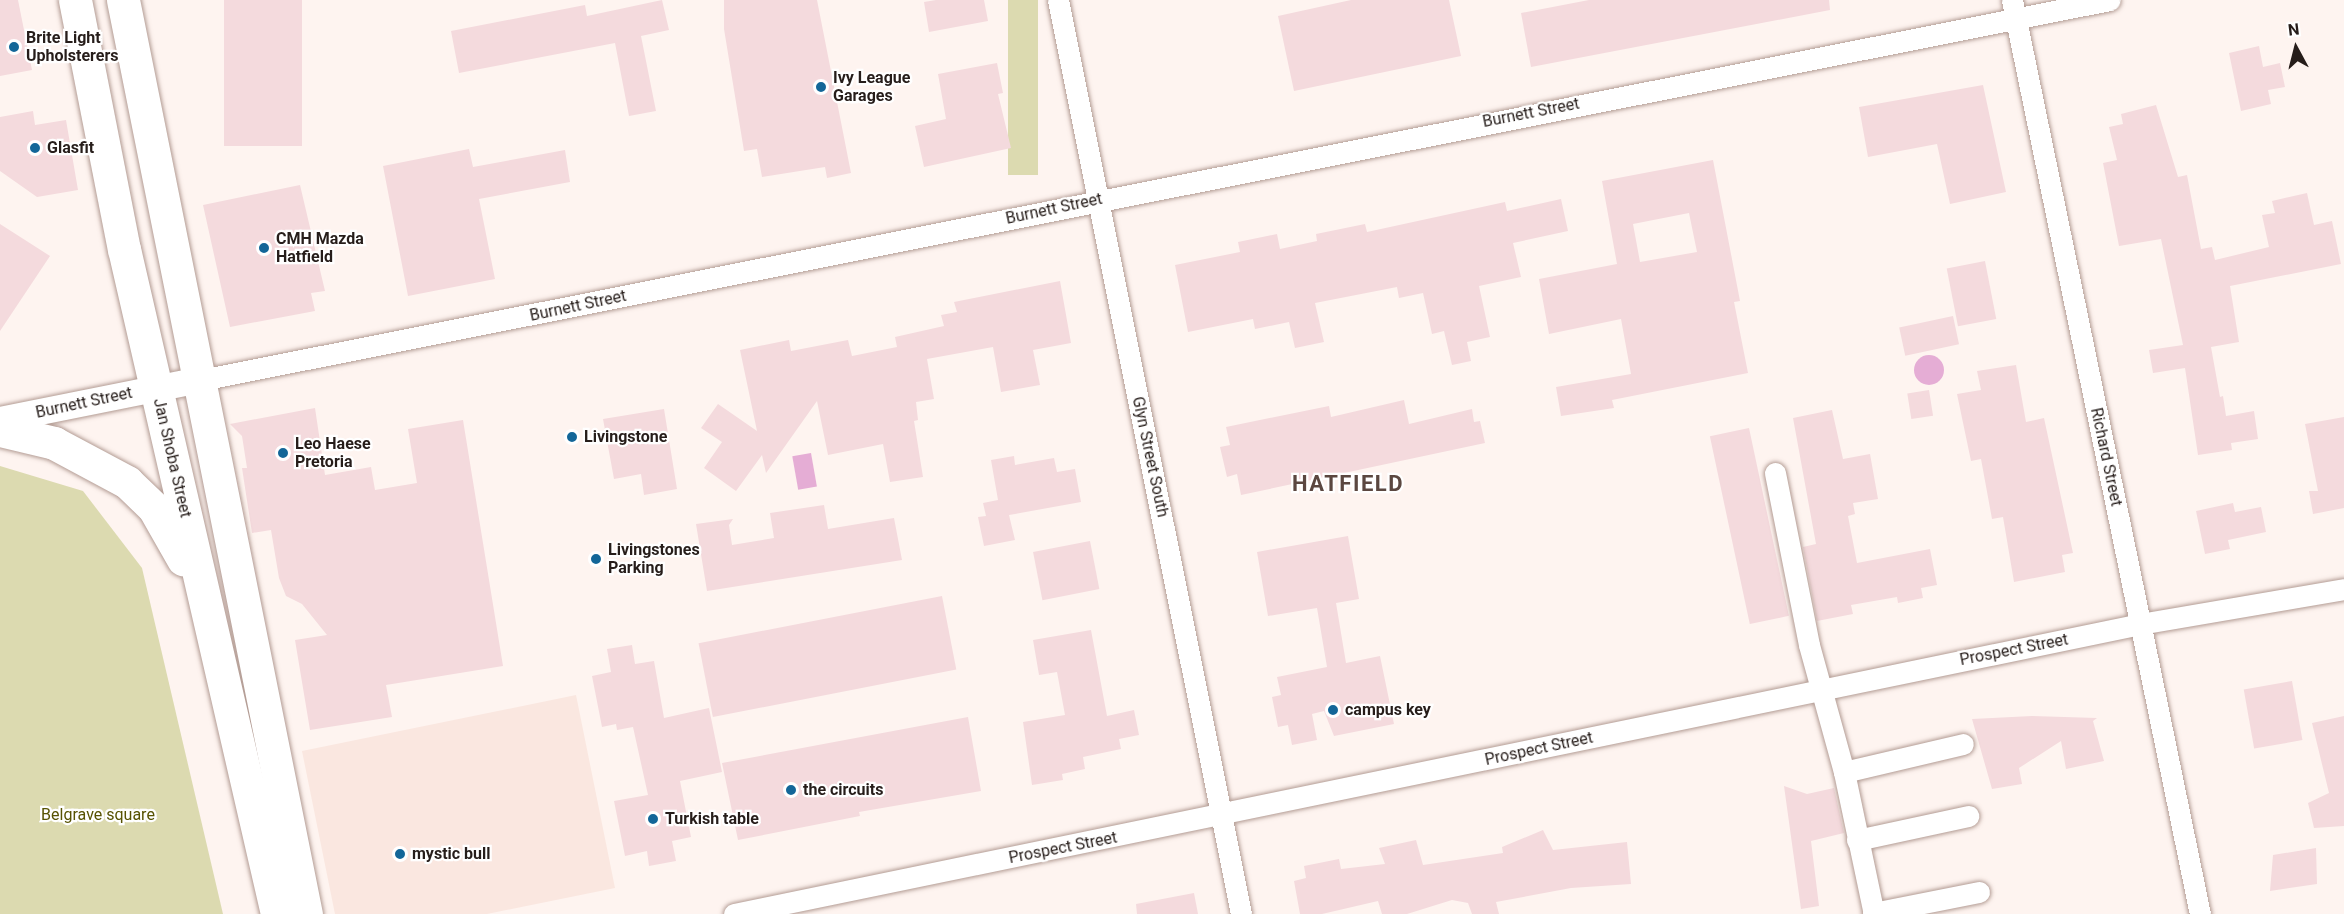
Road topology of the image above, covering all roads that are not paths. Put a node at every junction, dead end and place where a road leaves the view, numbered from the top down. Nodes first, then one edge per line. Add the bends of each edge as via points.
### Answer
1 (75, 0) edge
2 (123, 0) edge
3 (1058, 0) edge
4 (2109, 0) edge
5 (2014, 9) edge
6 (1097, 200) junction
7 (196, 381) junction
8 (156, 388) junction
9 (0, 420) edge
10 (0, 430) edge
11 (1775, 473) dead end
12 (2344, 589) edge
13 (207, 612) junction
14 (2140, 624) junction
15 (1819, 689) junction
16 (1963, 744) dead end
17 (1844, 772) junction
18 (1223, 815) junction
19 (1968, 816) dead end
20 (1857, 840) junction
21 (1979, 891) dead end
22 (278, 914) edge
23 (306, 914) edge
24 (734, 914) edge
25 (1241, 914) edge
26 (1874, 914) edge
27 (2200, 914) edge

1 - 8 main road, Jan Shoba Street
2 - 7 main road
3 - 6 street, Glyn Street South
4 - 5 street, Burnett Street
5 - 6 street, Burnett Street
5 - 14 street, Richard Street
6 - 7 street, Burnett Street
6 - 18 street, Glyn Street South
7 - 8 street, Burnett Street
7 - 23 main road
8 - 9 street, Burnett Street
8 - 13 main road, Jan Shoba Street
10 - 13 main road via 54,443 126,482 164,522
11 - 15 street
12 - 14 street, Prospect Street
13 - 22 main road, Jan Shoba Street
14 - 15 street, Prospect Street
14 - 27 street, Richard Street
15 - 17 street
15 - 18 street, Prospect Street
16 - 17 street
17 - 20 street
18 - 24 street, Prospect Street
18 - 25 street, Glyn Street South
19 - 20 street
20 - 26 street
21 - 26 street

